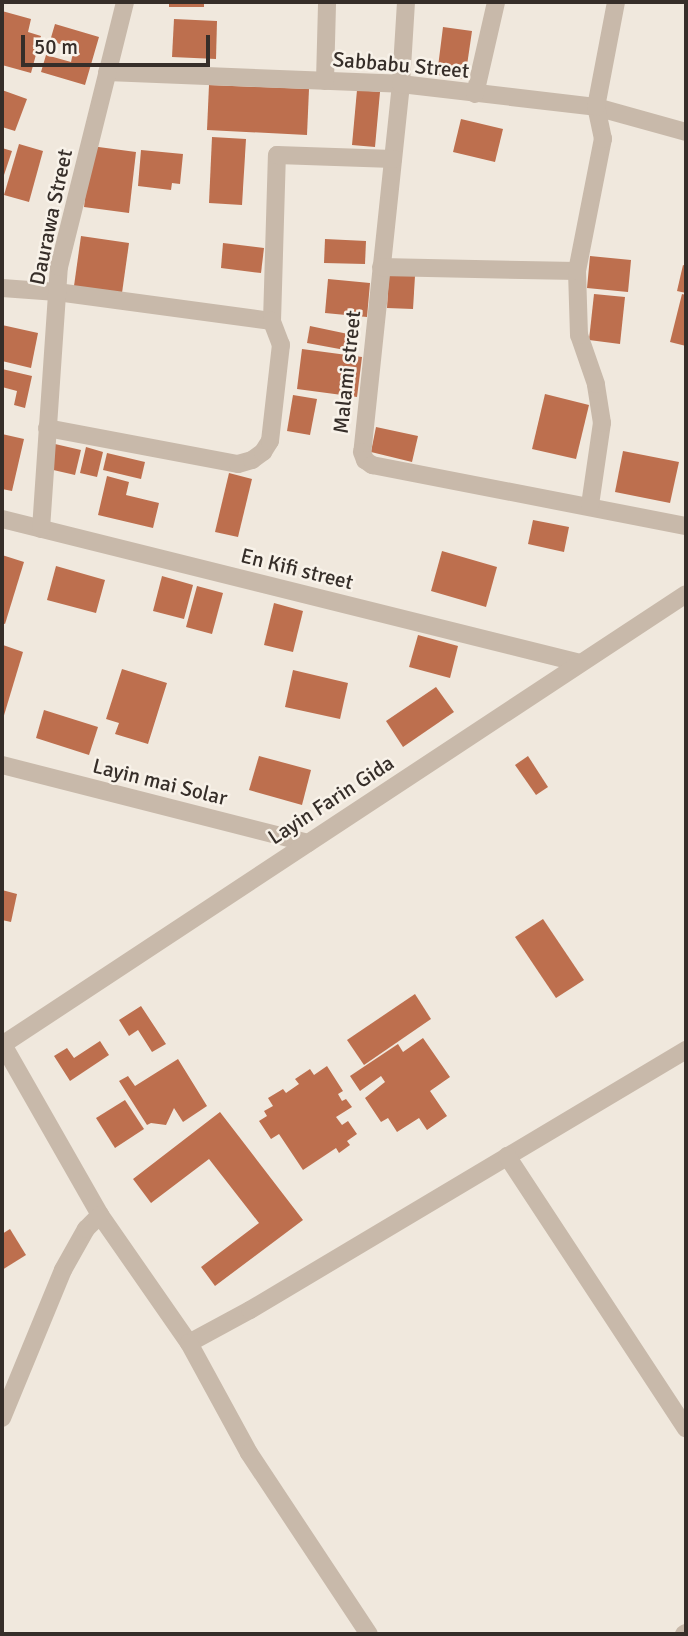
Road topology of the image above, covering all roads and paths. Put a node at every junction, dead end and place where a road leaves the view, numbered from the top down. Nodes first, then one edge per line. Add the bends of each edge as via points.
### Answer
1 (125, 2) edge
2 (327, 2) edge
3 (407, 2) edge
4 (496, 2) edge
5 (616, 2) edge
6 (107, 72) junction
7 (325, 81) junction
8 (401, 84) junction
9 (475, 94) junction
10 (596, 107) junction
11 (686, 132) edge
12 (393, 159) junction
13 (382, 267) junction
14 (577, 271) junction
15 (2, 288) edge
16 (57, 292) junction
17 (272, 321) junction
18 (47, 429) junction
19 (590, 505) junction
20 (2, 519) edge
21 (686, 526) edge
22 (41, 529) junction
23 (686, 594) edge
24 (580, 663) junction
25 (2, 765) edge
26 (308, 843) junction
27 (2, 1044) edge
28 (686, 1050) edge
29 (507, 1156) junction
30 (100, 1215) junction
31 (189, 1343) junction
32 (2, 1419) edge
33 (686, 1429) edge
34 (369, 1634) edge

1 - 6 street, Daurawa Street
2 - 7 street
3 - 8 street, Malami street
4 - 9 street
5 - 10 street
6 - 7 street, Sabbabu Street
6 - 16 street, Daurawa Street via 59,267
7 - 8 street, Sabbabu Street
8 - 9 street, Sabbabu Street
8 - 12 street, Malami street
9 - 10 street, Sabbabu Street
10 - 11 street, Sabbabu Street
10 - 14 street via 603,139
12 - 13 street, Malami street
12 - 17 street via 277,155
13 - 14 street
13 - 19 street, Malami street via 362,452 365,460 372,465
14 - 19 street via 579,335 596,384 602,424
15 - 16 street
16 - 17 street
16 - 18 street, Daurawa Street
17 - 18 street via 281,345 270,441 252,460 238,464
18 - 22 street, Daurawa Street
19 - 21 street, Malami street
20 - 22 street, En Kifi street
22 - 24 street, En Kifi street
23 - 24 street, Layin Farin Gida
24 - 26 street, Layin Farin Gida
25 - 26 street, Layin mai Solar
26 - 27 street, Layin Farin Gida
27 - 30 street
28 - 29 street
29 - 31 street
29 - 33 street
30 - 31 street
30 - 32 street via 86,1229 63,1270
31 - 34 street via 249,1453

